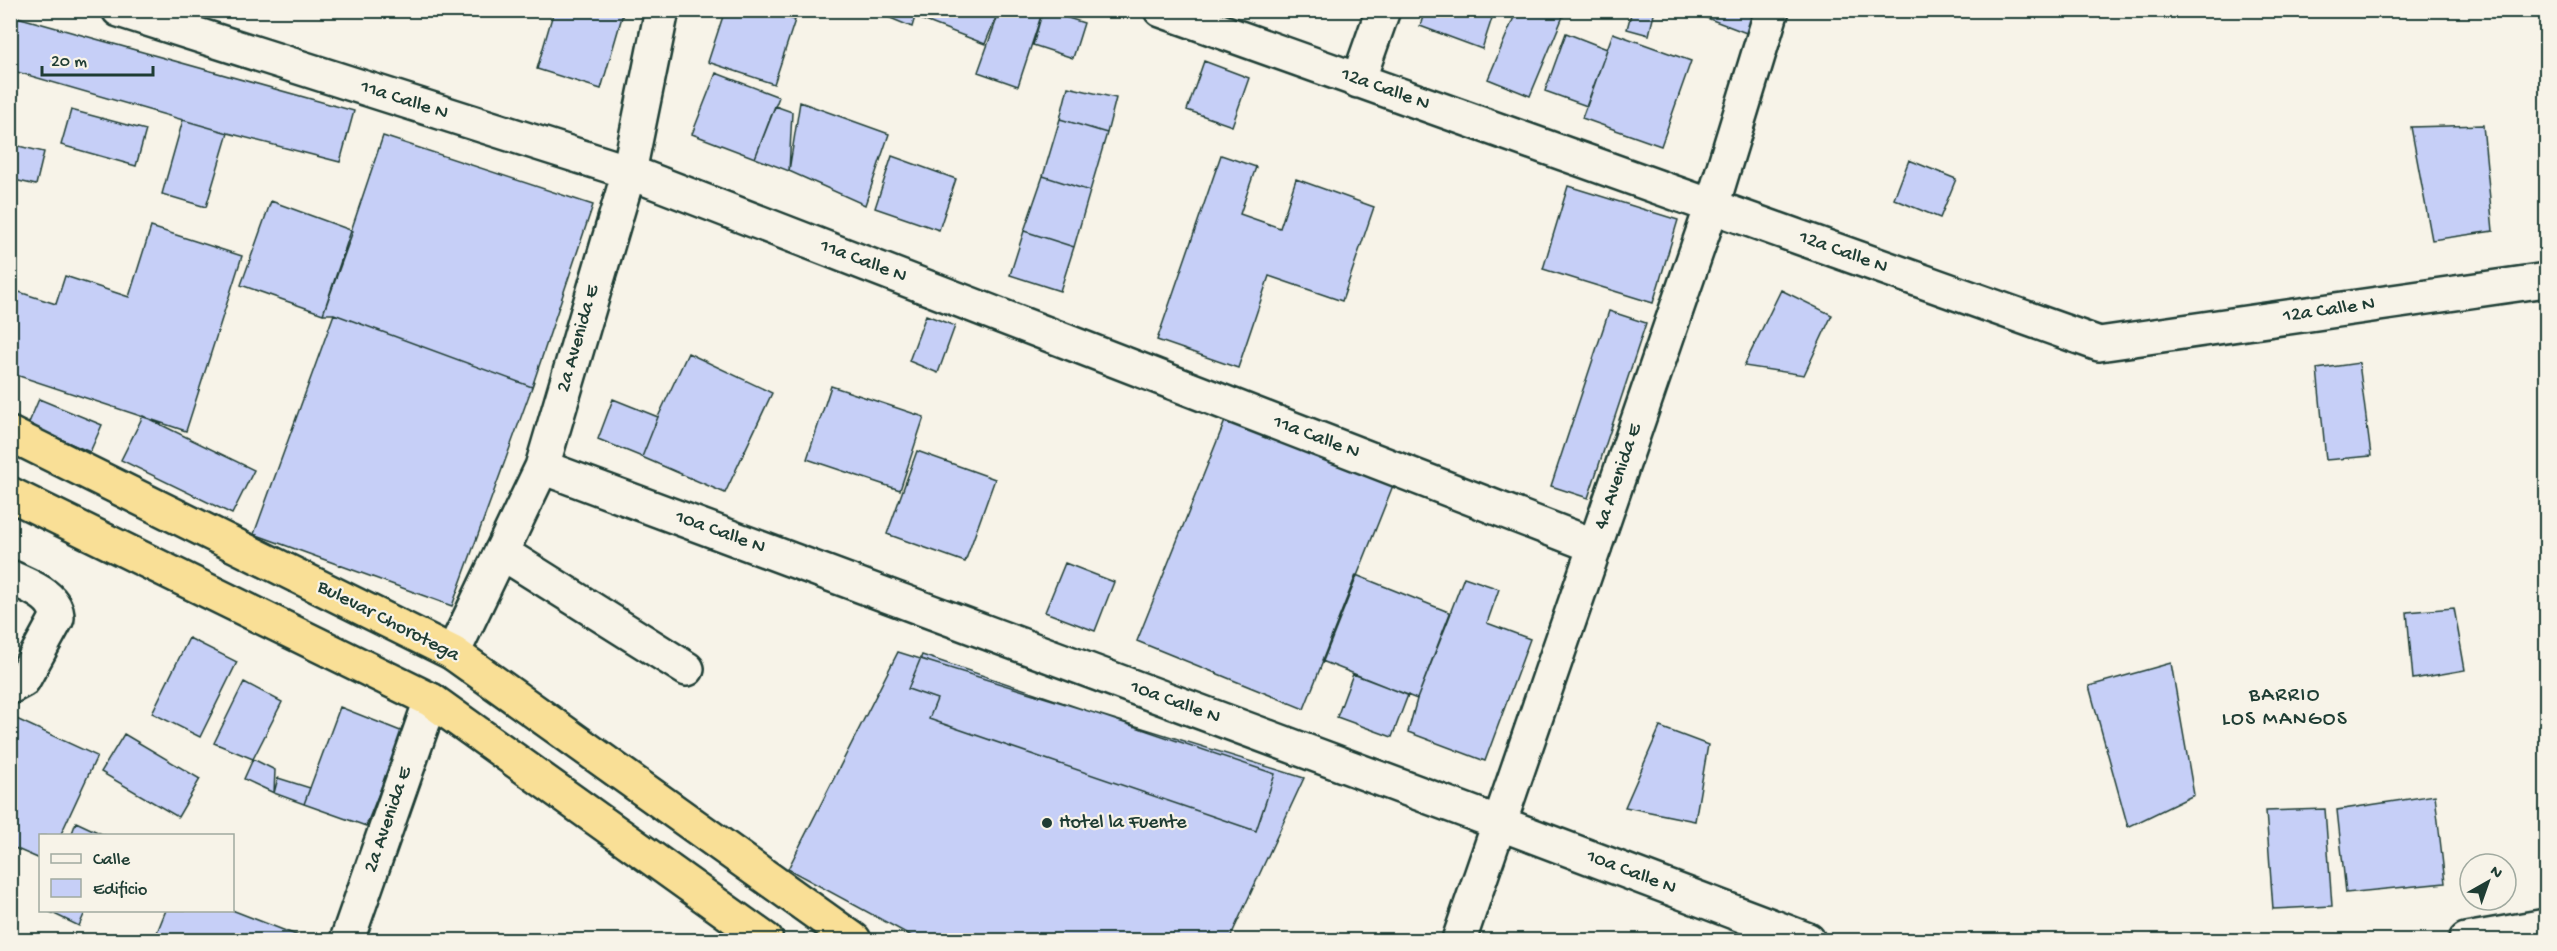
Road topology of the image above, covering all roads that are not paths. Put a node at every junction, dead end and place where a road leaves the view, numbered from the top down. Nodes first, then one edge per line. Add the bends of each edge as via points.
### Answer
1 (119, 10) edge
2 (662, 10) edge
3 (1161, 10) edge
4 (1383, 10) edge
5 (1772, 10) edge
6 (1358, 81) junction
7 (629, 172) junction
8 (1712, 206) junction
9 (2547, 280) edge
10 (10, 434) edge
11 (542, 467) junction
12 (10, 494) edge
13 (1595, 546) junction
14 (243, 549) junction
15 (501, 552) junction
16 (10, 577) edge
17 (220, 597) junction
18 (453, 653) junction
19 (687, 669) dead end
20 (10, 687) edge
21 (431, 700) junction
22 (1499, 823) junction
23 (2547, 926) edge
24 (347, 940) edge
25 (766, 940) edge
26 (854, 940) edge
27 (1459, 940) edge
28 (1808, 940) edge
29 (2466, 940) edge

1 - 7 street, 11a Calle N
2 - 7 street, 2a Avenida E
3 - 6 street, 12a Calle N
4 - 6 street
5 - 8 street, 4a Avenida E
6 - 8 street, 12a Calle N
7 - 11 street, 2a Avenida E
7 - 13 street, 11a Calle N
8 - 9 street, 12a Calle N via 2099,344
8 - 13 street, 4a Avenida E
10 - 14 highway, Bulevar Chorotega
11 - 15 street, 2a Avenida E
11 - 22 street, 10a Calle N
12 - 17 highway
13 - 22 street, 4a Avenida E
14 - 17 highway
14 - 18 highway, Bulevar Chorotega
15 - 18 street, 2a Avenida E
15 - 19 street
16 - 20 street via 50,599 57,608 57,618 23,680
17 - 21 highway
18 - 26 highway, Bulevar Chorotega
21 - 24 street, 2a Avenida E
21 - 25 highway
22 - 27 street, 4a Avenida E
22 - 28 street, 10a Calle N
23 - 29 street

